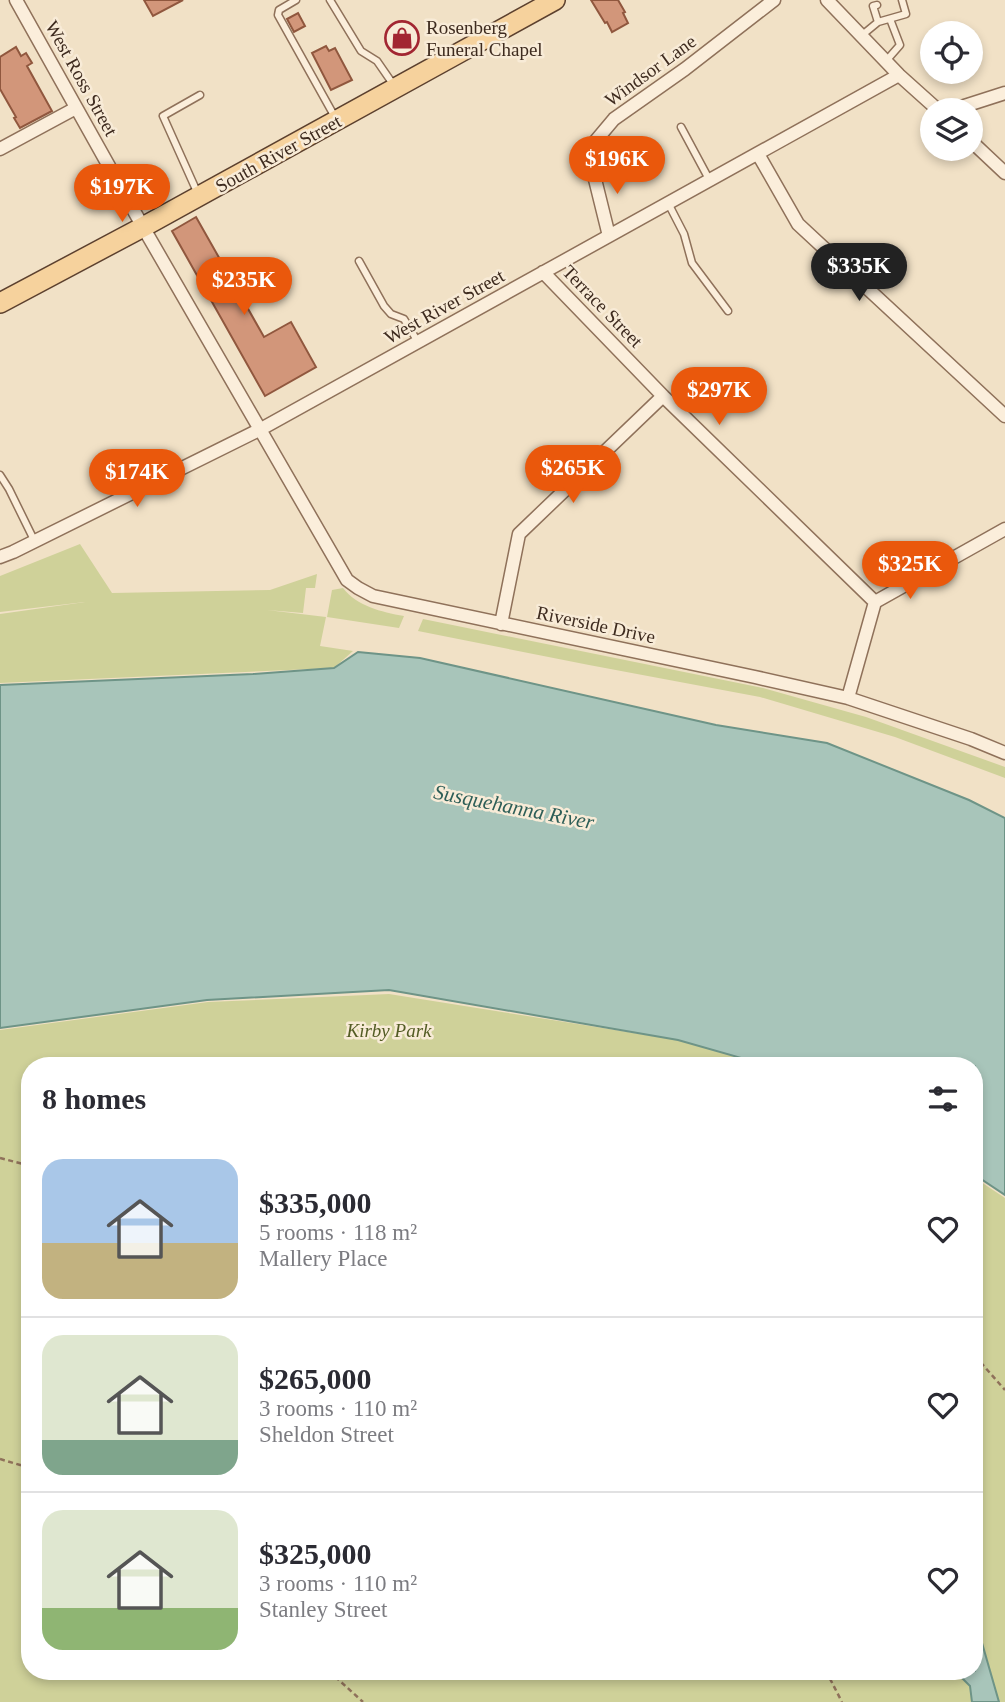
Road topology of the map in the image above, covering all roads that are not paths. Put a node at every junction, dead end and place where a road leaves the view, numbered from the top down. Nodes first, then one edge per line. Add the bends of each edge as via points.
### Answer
1 (16, 0) edge
2 (296, 0) edge
3 (330, 0) edge
4 (555, 0) edge
5 (774, 0) edge
6 (827, 0) edge
7 (902, 0) edge
8 (874, 4) edge
9 (890, 19) junction
10 (878, 22) junction
11 (862, 36) junction
12 (886, 61) junction
13 (899, 75) junction
14 (395, 88) junction
15 (1005, 93) edge
16 (200, 95) dead end
17 (925, 98) edge
18 (983, 100) edge
19 (76, 107) junction
20 (337, 120) junction
21 (681, 127) dead end
22 (0, 149) edge
23 (983, 152) edge
24 (758, 154) junction
25 (1005, 173) edge
26 (710, 181) junction
27 (199, 196) junction
28 (668, 204) junction
29 (143, 227) junction
30 (609, 236) junction
31 (359, 261) dead end
32 (543, 272) junction
33 (2, 297) edge
34 (728, 312) dead end
35 (418, 342) junction
36 (663, 396) junction
37 (1005, 416) edge
38 (261, 429) junction
39 (0, 475) edge
40 (1005, 530) edge
41 (35, 542) junction
42 (0, 557) edge
43 (875, 602) junction
44 (501, 624) junction
45 (848, 698) junction
46 (1005, 753) edge

1 - 19 street, West Ross Street
2 - 20 lane via 278,15
3 - 14 lane via 358,48 377,61
4 - 14 main road, South River Street
5 - 30 street, Windsor Lane via 614,119 593,144 592,163
6 - 11 street
7 - 9 lane via 906,14
8 - 10 lane
9 - 10 lane
9 - 12 lane via 900,45
10 - 11 lane
11 - 12 street
12 - 13 street
13 - 17 street
13 - 24 street, West River Street
14 - 20 main road, South River Street
15 - 18 street
16 - 27 lane via 163,116
19 - 22 street
19 - 29 street, West Ross Street
20 - 27 main road, South River Street
21 - 26 lane
23 - 25 street
24 - 26 street, West River Street
24 - 37 street via 798,224
26 - 28 street, West River Street
27 - 29 main road, South River Street
28 - 30 street, West River Street
28 - 34 lane via 684,234 692,263
29 - 33 main road, South River Street
29 - 38 street, West Ross Street
30 - 32 street, West River Street
31 - 35 lane via 384,306 404,319
32 - 35 street, West River Street
32 - 36 street, Terrace Street
35 - 38 street, West River Street
36 - 43 street, Terrace Street
36 - 44 street via 519,534
38 - 41 street, West River Street
38 - 44 street, Riverside Drive via 347,580 373,596
39 - 41 lane
40 - 43 street
41 - 42 street, West River Street
43 - 45 street
44 - 45 street, Riverside Drive
45 - 46 street, Riverside Drive

